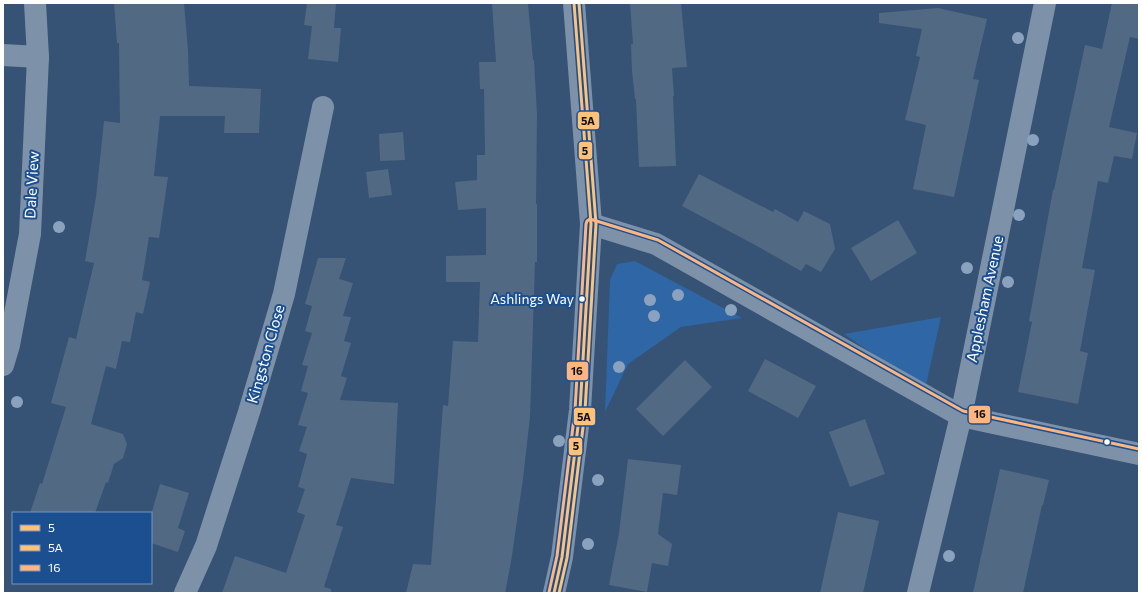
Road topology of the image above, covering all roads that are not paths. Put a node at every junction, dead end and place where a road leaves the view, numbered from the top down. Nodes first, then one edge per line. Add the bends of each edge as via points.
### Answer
1 (35, 3) edge
2 (574, 3) edge
3 (1045, 3) edge
4 (3, 55) edge
5 (38, 57) junction
6 (323, 107) dead end
7 (591, 224) junction
8 (3, 365) edge
9 (961, 416) junction
10 (1139, 454) edge
11 (185, 593) edge
12 (554, 593) edge
13 (918, 593) edge

1 - 5 street, Dale View
2 - 7 street
3 - 9 street, Applesham Avenue
4 - 5 street
5 - 8 street, Dale View via 30,234
6 - 11 street, Kingston Close via 284,294 206,546
7 - 9 street via 656,244
7 - 12 street via 580,410 562,557
9 - 10 street
9 - 13 street, Applesham Avenue

